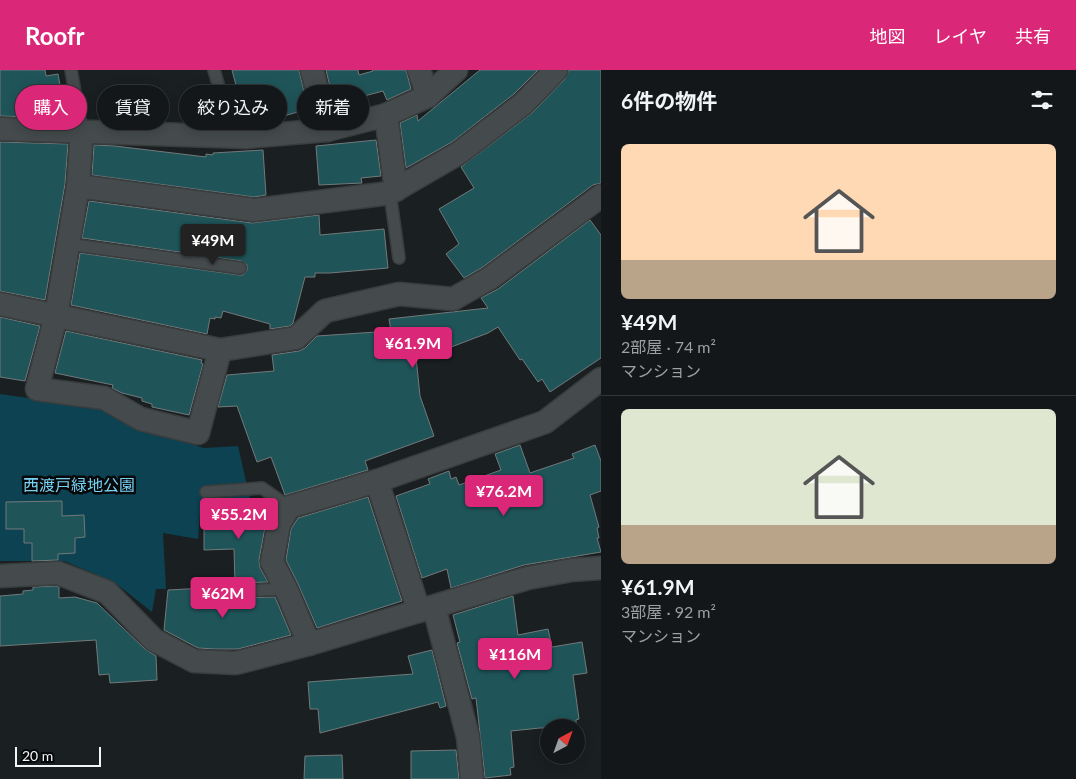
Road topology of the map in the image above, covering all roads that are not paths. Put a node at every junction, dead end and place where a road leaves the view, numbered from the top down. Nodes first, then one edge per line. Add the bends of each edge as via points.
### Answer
1 (71, 70) edge
2 (214, 70) edge
3 (312, 70) edge
4 (420, 70) edge
5 (456, 70) edge
6 (556, 70) edge
7 (316, 85) edge
8 (428, 96) junction
9 (386, 115) junction
10 (369, 119) edge
11 (0, 129) edge
12 (327, 130) edge
13 (82, 132) junction
14 (233, 136) junction
15 (78, 186) junction
16 (393, 191) junction
17 (601, 196) edge
18 (68, 244) junction
19 (399, 258) dead end
20 (240, 268) dead end
21 (0, 304) edge
22 (56, 316) junction
23 (220, 350) junction
24 (601, 379) edge
25 (377, 481) junction
26 (206, 492) dead end
27 (289, 507) junction
28 (601, 568) edge
29 (0, 576) edge
30 (286, 589) junction
31 (230, 591) dead end
32 (426, 609) junction
33 (309, 644) junction
34 (472, 779) edge

1 - 13 lane
2 - 14 lane
3 - 7 street
4 - 8 street
5 - 8 street
6 - 16 street via 523,104 459,153
8 - 9 street
9 - 10 street
9 - 16 street
11 - 13 street
12 - 14 street
13 - 14 street
13 - 15 street
15 - 16 street via 254,210
15 - 18 street
16 - 19 lane
17 - 23 street via 490,278 453,299 399,294 325,311 296,338
18 - 20 lane
18 - 22 street
21 - 22 street
22 - 23 street
22 - 23 street via 37,389 104,398 141,418 198,433
24 - 25 street via 545,422
25 - 27 street
25 - 32 street
26 - 27 lane via 262,488
27 - 30 street via 278,524 272,562
28 - 32 street via 528,578
29 - 33 street via 58,573 107,592 154,640 194,661 236,663
30 - 31 lane
30 - 33 street
32 - 33 street
32 - 34 street via 468,737

